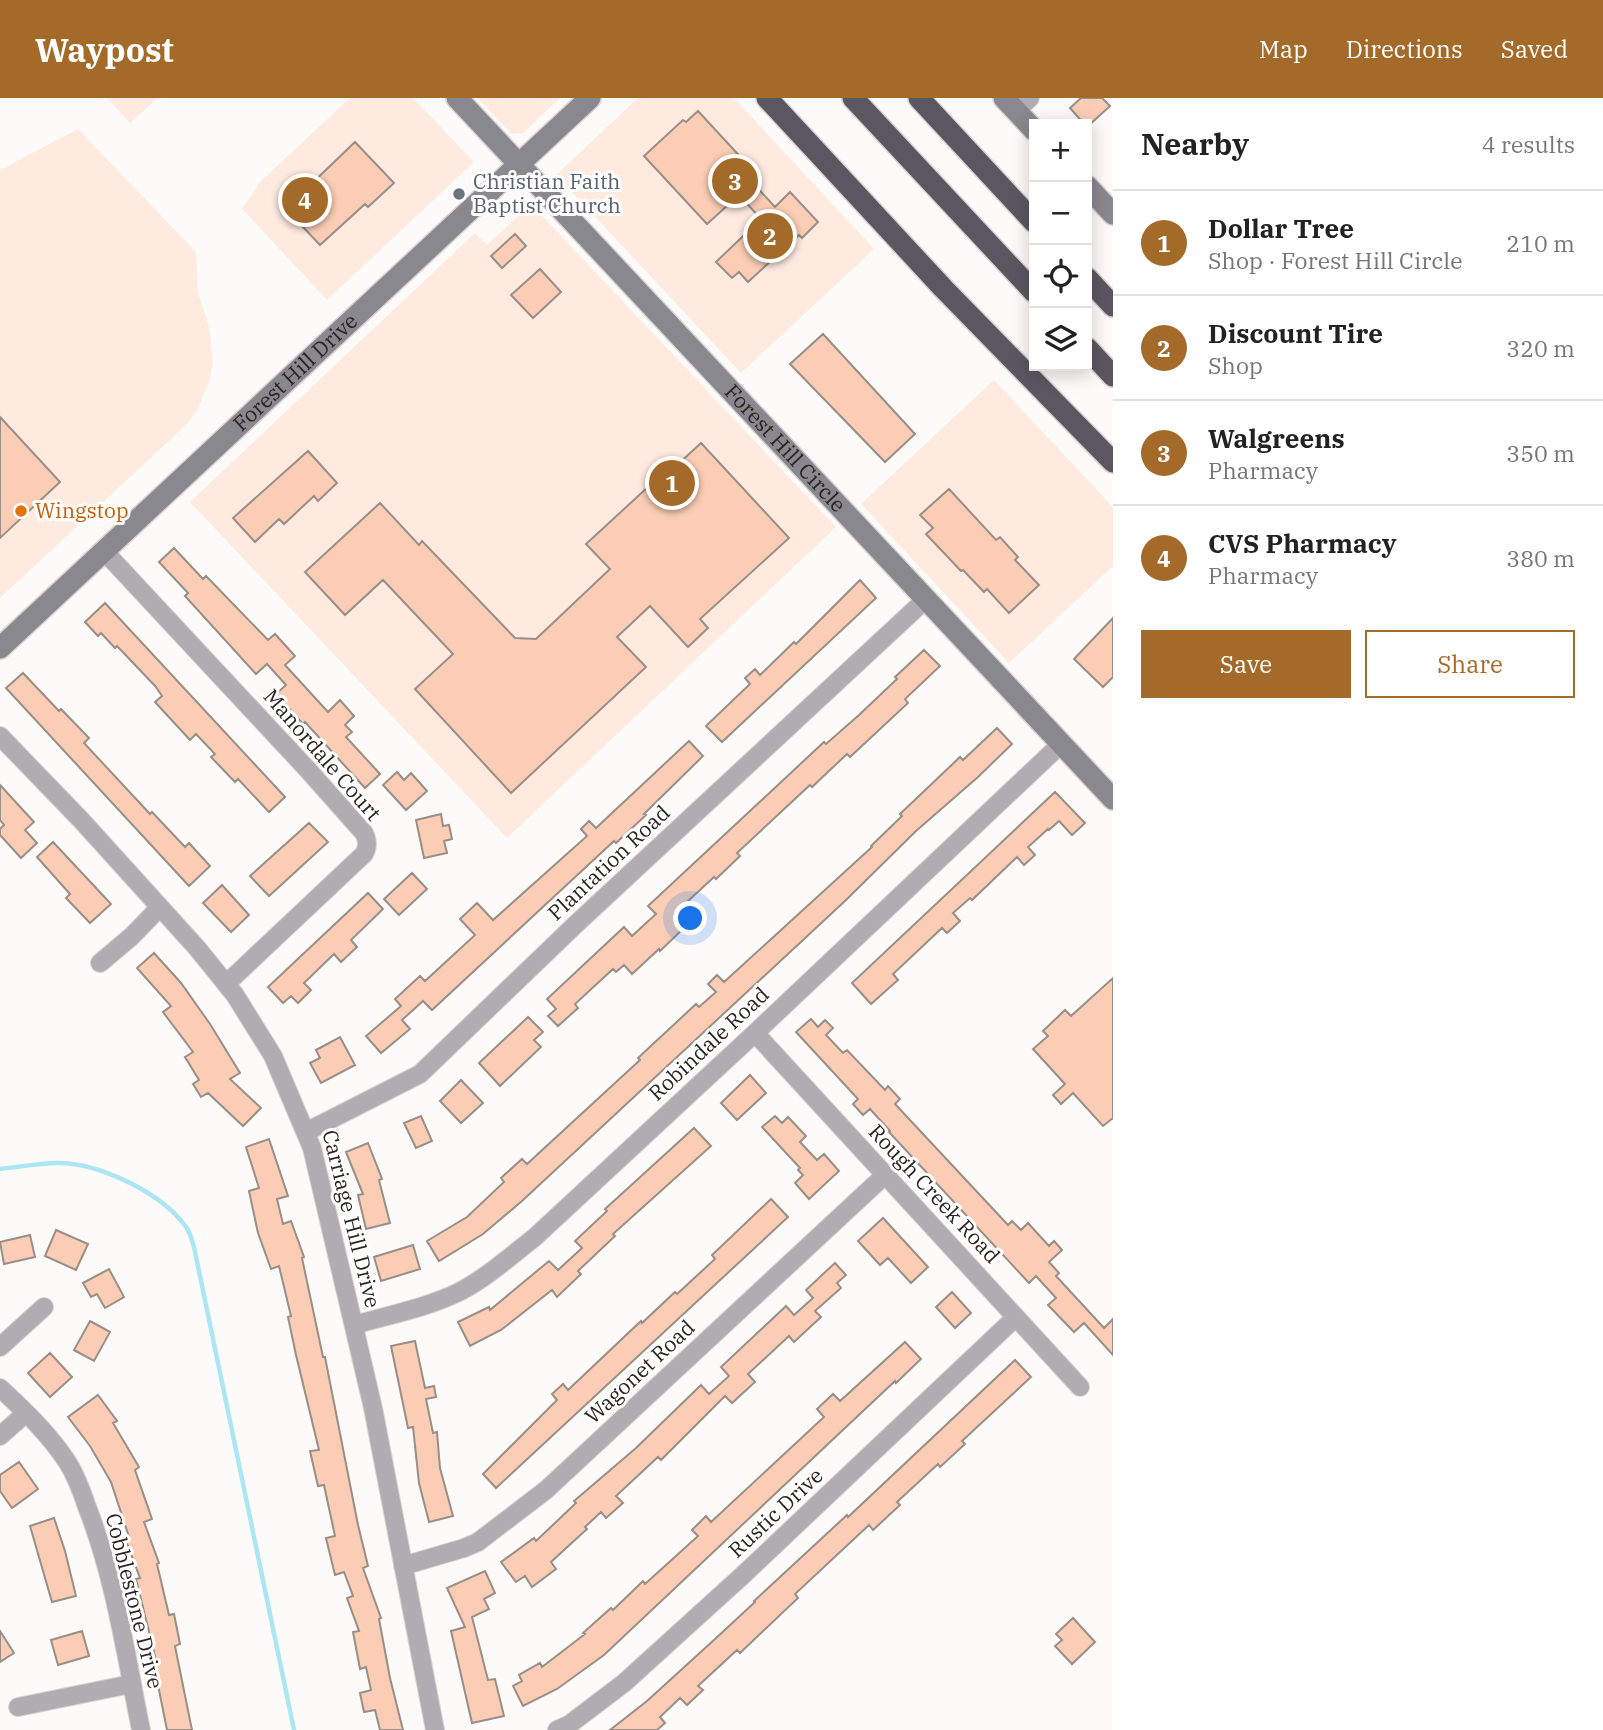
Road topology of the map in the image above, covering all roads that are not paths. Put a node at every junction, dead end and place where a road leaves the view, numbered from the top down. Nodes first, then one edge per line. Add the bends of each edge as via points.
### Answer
1 (457, 98) edge
2 (590, 98) edge
3 (767, 98) edge
4 (853, 98) edge
5 (919, 98) edge
6 (1017, 102) edge
7 (1029, 122) edge
8 (520, 163) junction
9 (1092, 191) edge
10 (1113, 214) edge
11 (1029, 217) edge
12 (1092, 283) edge
13 (1029, 287) edge
14 (1113, 306) edge
15 (1092, 353) edge
16 (1113, 376) edge
17 (1113, 462) edge
18 (104, 551) junction
19 (925, 600) junction
20 (0, 648) edge
21 (0, 736) edge
22 (1060, 744) junction
23 (1113, 799) edge
24 (160, 907) junction
25 (100, 963) dead end
26 (226, 984) junction
27 (755, 1033) junction
28 (306, 1132) junction
29 (886, 1175) junction
30 (44, 1307) dead end
31 (1016, 1317) junction
32 (354, 1325) junction
33 (0, 1347) edge
34 (1080, 1387) dead end
35 (0, 1388) edge
36 (26, 1413) junction
37 (0, 1436) edge
38 (403, 1566) junction
39 (131, 1684) junction
40 (18, 1707) dead end
41 (141, 1730) edge
42 (435, 1730) edge
43 (557, 1730) edge

1 - 8 street, Forest Hill Circle
2 - 8 street, Forest Hill Drive
3 - 17 highway
4 - 13 highway
5 - 11 highway
6 - 7 street
8 - 18 street, Forest Hill Drive
8 - 19 street, Forest Hill Circle
9 - 10 street
12 - 14 highway
15 - 16 highway
18 - 20 street, Forest Hill Drive
18 - 26 street, Manordale Court via 367,839 363,854
19 - 22 street, Forest Hill Circle
19 - 28 street, Plantation Road via 420,1074
21 - 24 street, Carriage Hill Drive
22 - 23 street, Forest Hill Circle
22 - 27 street, Robindale Road
24 - 25 street
24 - 26 street, Carriage Hill Drive
26 - 28 street, Carriage Hill Drive via 274,1056
27 - 29 street, Rough Creek Road
27 - 32 street, Robindale Road via 535,1237 496,1267 432,1303
28 - 32 street, Carriage Hill Drive
29 - 31 street, Rough Creek Road
29 - 38 street, Wagonet Road via 546,1490 478,1542
30 - 33 street
31 - 34 street, Rough Creek Road
31 - 43 street, Rustic Drive via 634,1674
32 - 38 street, Carriage Hill Drive
35 - 36 street, Cobblestone Drive
36 - 37 street
36 - 39 street, Cobblestone Drive via 67,1462 90,1515 110,1581
38 - 42 street, Carriage Hill Drive
39 - 40 street
39 - 41 street, Cobblestone Drive

